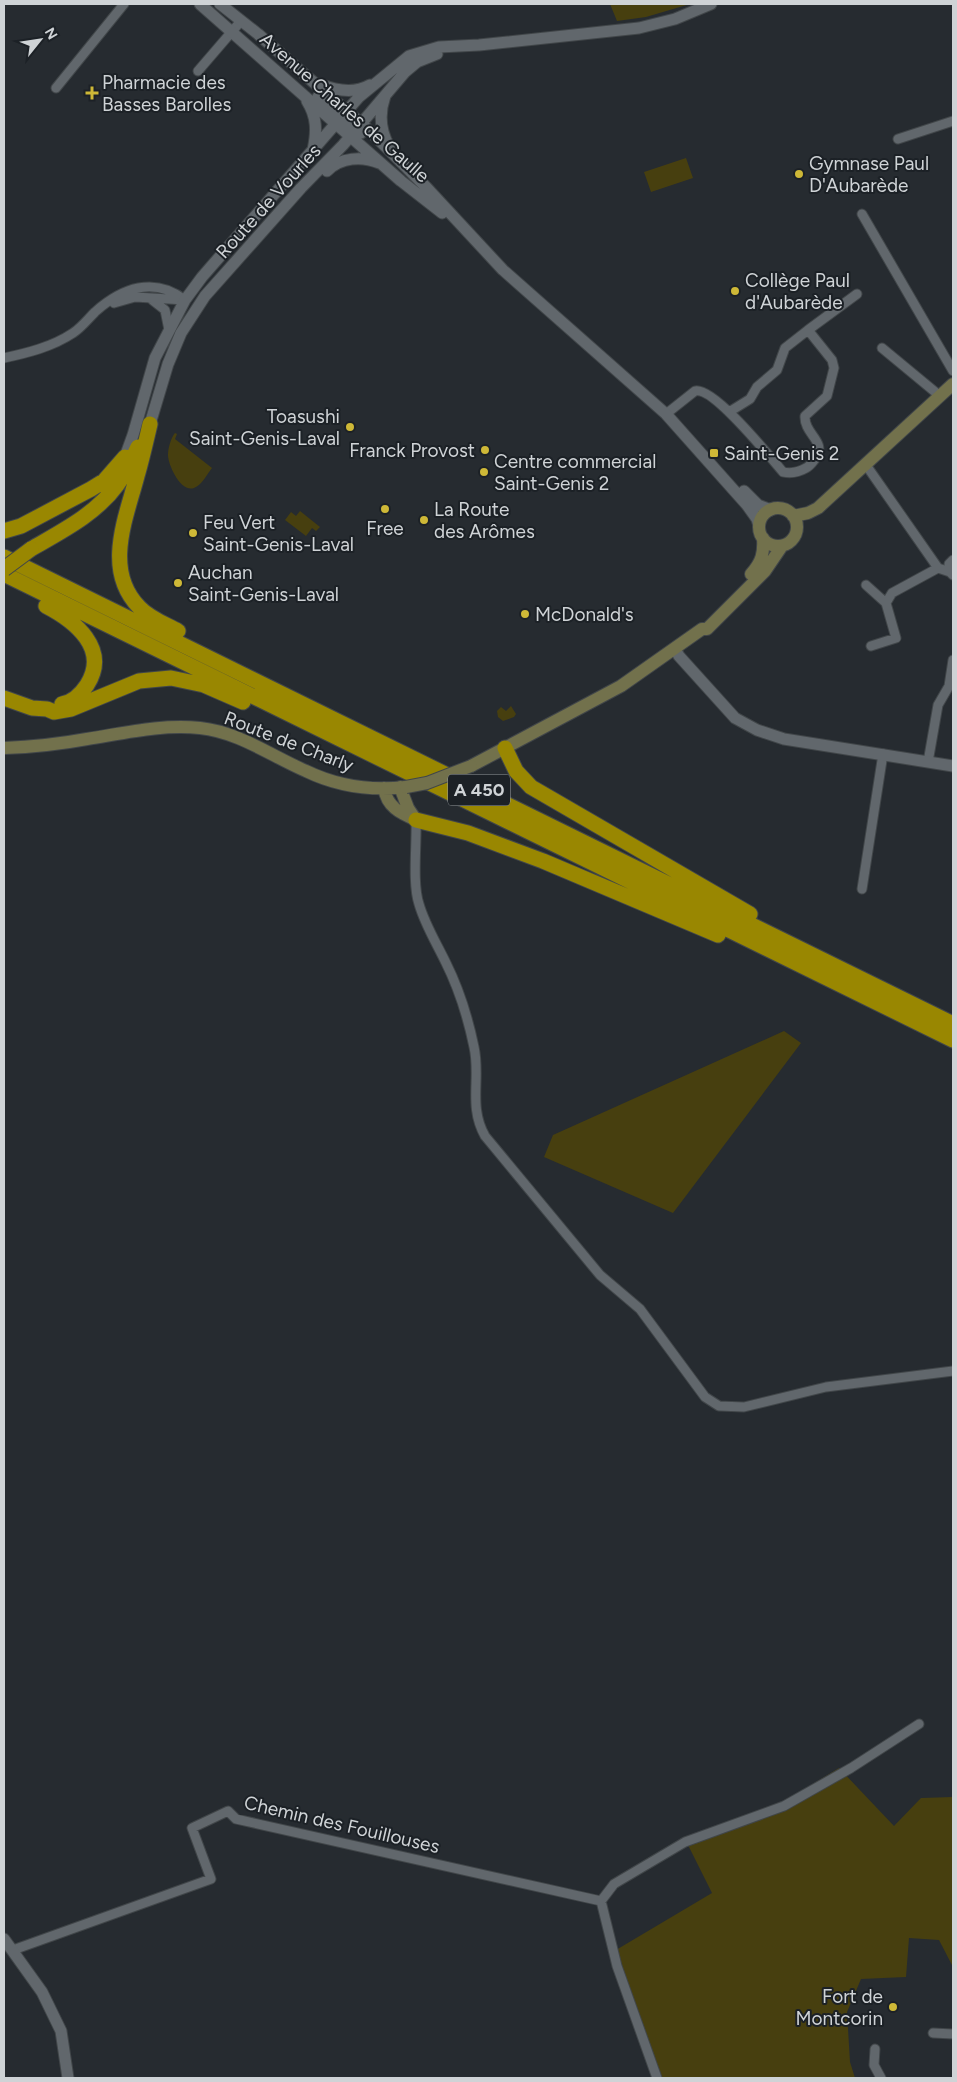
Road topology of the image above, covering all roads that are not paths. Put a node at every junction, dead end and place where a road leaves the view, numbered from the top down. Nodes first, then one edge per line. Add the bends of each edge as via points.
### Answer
1 (124, 4) edge
2 (200, 4) edge
3 (220, 4) edge
4 (711, 4) edge
5 (241, 20) junction
6 (232, 31) junction
7 (463, 46) junction
8 (198, 71) dead end
9 (283, 75) junction
10 (312, 80) junction
11 (378, 80) junction
12 (56, 88) dead end
13 (386, 92) junction
14 (302, 93) junction
15 (953, 122) edge
16 (349, 124) junction
17 (898, 139) dead end
18 (313, 152) junction
19 (397, 157) junction
20 (383, 165) junction
21 (301, 188) junction
22 (862, 214) dead end
23 (468, 234) junction
24 (239, 257) junction
25 (216, 261) junction
26 (856, 294) dead end
27 (205, 296) junction
28 (148, 297) junction
29 (185, 300) junction
30 (104, 306) junction
31 (169, 330) junction
32 (808, 330) junction
33 (181, 333) junction
34 (882, 348) dead end
35 (4, 358) edge
36 (953, 371) edge
37 (953, 384) edge
38 (940, 396) junction
39 (668, 412) junction
40 (729, 412) junction
41 (150, 424) junction
42 (126, 463) junction
43 (866, 465) junction
44 (771, 510) junction
45 (793, 516) junction
46 (797, 529) junction
47 (4, 531) edge
48 (761, 532) junction
49 (782, 546) junction
50 (4, 557) edge
51 (953, 560) edge
52 (938, 568) junction
53 (4, 569) edge
54 (952, 573) edge
55 (4, 574) edge
56 (4, 583) edge
57 (866, 584) dead end
58 (886, 603) junction
59 (702, 629) junction
60 (871, 646) dead end
61 (675, 649) junction
62 (953, 660) edge
63 (257, 681) junction
64 (4, 698) edge
65 (47, 709) junction
66 (307, 722) junction
67 (4, 748) edge
68 (504, 748) junction
69 (883, 754) junction
70 (928, 762) junction
71 (953, 766) edge
72 (403, 787) junction
73 (384, 788) junction
74 (416, 820) junction
75 (862, 890) dead end
76 (775, 936) junction
77 (790, 960) junction
78 (953, 1024) edge
79 (953, 1040) edge
80 (953, 1371) edge
81 (918, 1724) dead end
82 (601, 1901) junction
83 (4, 1939) edge
84 (12, 1950) junction
85 (933, 2033) dead end
86 (952, 2034) edge
87 (874, 2049) dead end
88 (68, 2078) edge
89 (657, 2078) edge
90 (881, 2078) edge

1 - 12 street
2 - 6 street, Avenue Charles de Gaulle
3 - 5 street, Avenue Charles de Gaulle
4 - 7 street, Route de Vourles via 675,19 639,28
5 - 6 street
5 - 10 street, Avenue Charles de Gaulle
6 - 8 street
6 - 9 street, Avenue Charles de Gaulle
7 - 11 street, Route de Vourles via 439,47 409,56
7 - 13 street, Route de Vourles via 417,62
9 - 14 street, Avenue Charles de Gaulle
9 - 16 street via 308,87
10 - 11 street via 348,91
10 - 16 street, Avenue Charles de Gaulle
11 - 16 street via 375,90
13 - 16 street, Route de Vourles
13 - 19 street via 381,110 382,126
14 - 16 street, Avenue Charles de Gaulle
14 - 18 street via 316,119
15 - 17 street
16 - 18 street, Route de Vourles
16 - 19 street via 378,148
16 - 20 street, Avenue Charles de Gaulle
16 - 21 street, Route de Vourles via 325,165
18 - 25 street, Route de Vourles
19 - 23 street, Avenue Charles de Gaulle
20 - 21 street via 362,159 338,162 320,178
20 - 23 street, Avenue Charles de Gaulle
21 - 24 street, Route de Vourles
22 - 36 street
23 - 39 street, Avenue Charles de Gaulle via 503,270
24 - 25 street
24 - 27 street, Route de Vourles
25 - 29 street, Route de Vourles
26 - 32 street
27 - 29 street
27 - 33 street, Route de Vourles
28 - 29 street
28 - 30 street via 135,297
28 - 31 street via 165,310
29 - 30 street via 174,291 159,286 130,290
29 - 31 street, Route de Vourles
29 - 33 street via 187,316
30 - 35 street via 72,334 44,347
31 - 42 street, Route de Vourles via 155,358
32 - 40 street via 785,348 777,370 757,387 750,399
32 - 40 street via 832,360 834,368 827,396 805,416 806,426 820,446 820,452 810,466 792,473 783,472
33 - 41 street, Route de Vourles
34 - 38 street
37 - 38 main road
38 - 43 main road
39 - 40 street via 699,390
39 - 44 street, Avenue Charles de Gaulle via 750,498
39 - 48 street, Avenue Charles de Gaulle via 742,499 757,519
41 - 42 highway
41 - 63 highway via 121,538 119,567 123,582 134,601 150,616 247,668
42 - 47 highway via 91,489 22,526
42 - 53 highway, bridge via 105,500
43 - 45 main road via 818,508
43 - 46 main road via 845,493 822,515
43 - 52 street
44 - 45 main road via 783,509
44 - 48 main road via 763,516
45 - 46 main road
46 - 49 main road via 792,540
48 - 49 main road via 771,545
48 - 59 main road, Route de Charly via 764,553 758,566 702,622
49 - 59 main road, Route de Charly via 765,571 707,629
50 - 63 highway, A 450
51 - 54 street via 949,564
52 - 54 street
52 - 58 street via 892,593
55 - 66 highway, A 450
56 - 65 highway via 60,613 90,643 94,663 87,685 67,703
57 - 58 street
58 - 60 street via 896,638
59 - 61 main road, Route de Charly
61 - 68 main road, Route de Charly via 621,686
61 - 69 street via 735,718 757,730 784,739
62 - 70 street via 949,686 938,705
63 - 76 highway, A 450
64 - 65 highway via 32,708
65 - 66 highway via 54,712 71,709 139,681 171,678 204,685 293,724
66 - 77 highway, A 450
67 - 73 main road, Route de Charly via 84,740 156,727 202,728 242,739 306,772 338,783
68 - 72 main road, Route de Charly, bridge via 471,766 427,783
68 - 76 highway via 516,771 531,787 767,924
69 - 70 street
69 - 75 street
70 - 71 street
72 - 73 main road, Route de Charly
72 - 74 main road via 408,808
73 - 74 main road via 385,798 392,807
74 - 77 highway via 468,833 567,870 776,963
74 - 80 street via 418,902 459,994 474,1048 475,1105 480,1128 600,1275 640,1309 705,1397 719,1406 744,1407 826,1387
76 - 78 highway, A 450
77 - 79 highway, A 450
81 - 82 street via 784,1806 685,1842 614,1884
82 - 84 street, Chemin des Fouillouses via 236,1819 228,1811 192,1828 211,1879
82 - 89 street via 617,1966
83 - 84 street
84 - 88 street via 42,1992 61,2031
85 - 86 street
87 - 90 street via 874,2065

